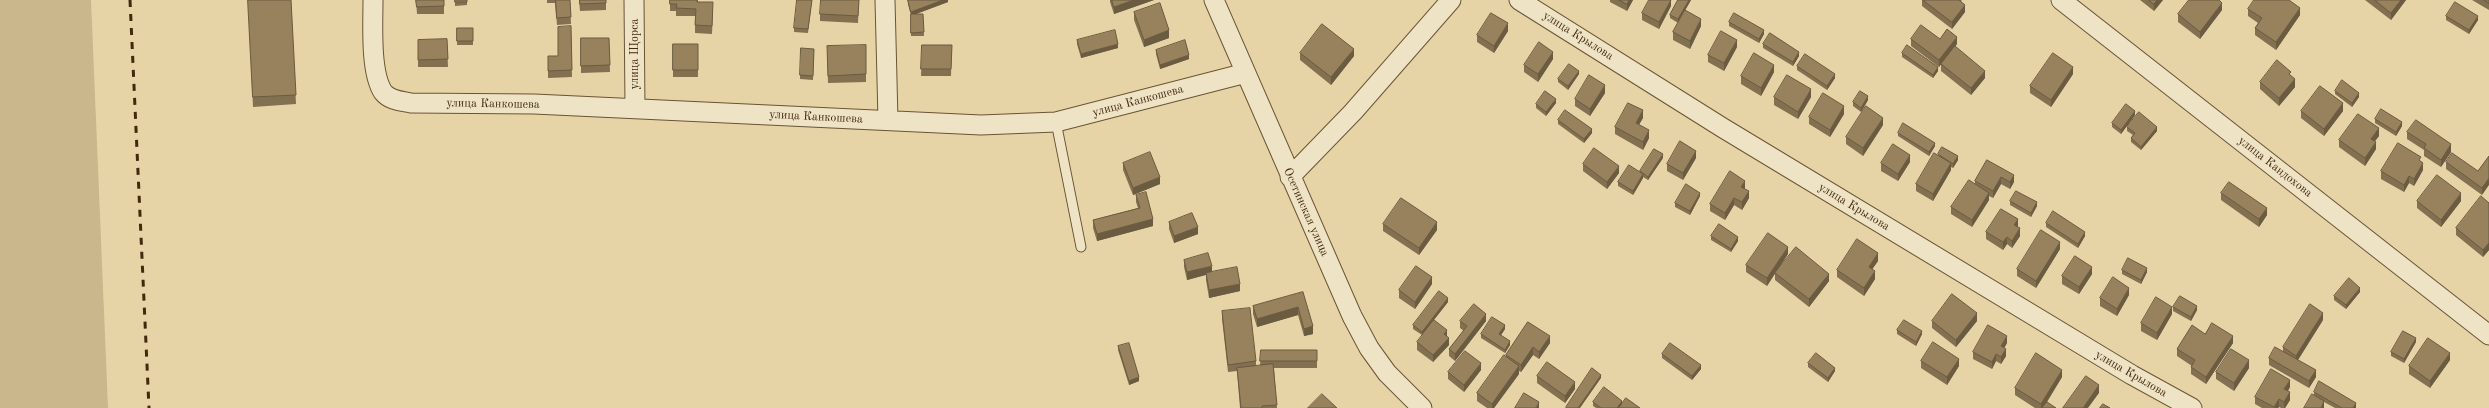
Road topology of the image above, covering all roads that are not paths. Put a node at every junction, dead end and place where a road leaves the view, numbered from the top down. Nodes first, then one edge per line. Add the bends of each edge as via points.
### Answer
1 (373, 0) edge
2 (634, 0) edge
3 (885, 0) edge
4 (1214, 0) edge
5 (1451, 0) edge
6 (1519, 0) edge
7 (2061, 0) edge
8 (1246, 73) junction
9 (635, 108) junction
10 (888, 120) junction
11 (1056, 122) junction
12 (1290, 177) junction
13 (1081, 247) dead end
14 (2489, 335) edge
15 (1422, 408) edge
16 (2192, 408) edge

1 - 9 street, улица Канкошева via 376,72 383,92 394,100 411,103
2 - 9 street, улица Щорса
3 - 10 street
4 - 8 street, Осетинская улица
5 - 12 street via 1353,112
6 - 16 street, улица Крылова via 1730,132 2132,375
7 - 14 street, улица Кандохова
8 - 11 street, улица Канкошева
8 - 12 street, Осетинская улица
9 - 10 street, улица Канкошева
10 - 11 street, улица Канкошева via 981,125
11 - 13 lane
12 - 15 street, Осетинская улица via 1352,316 1369,348 1387,373

